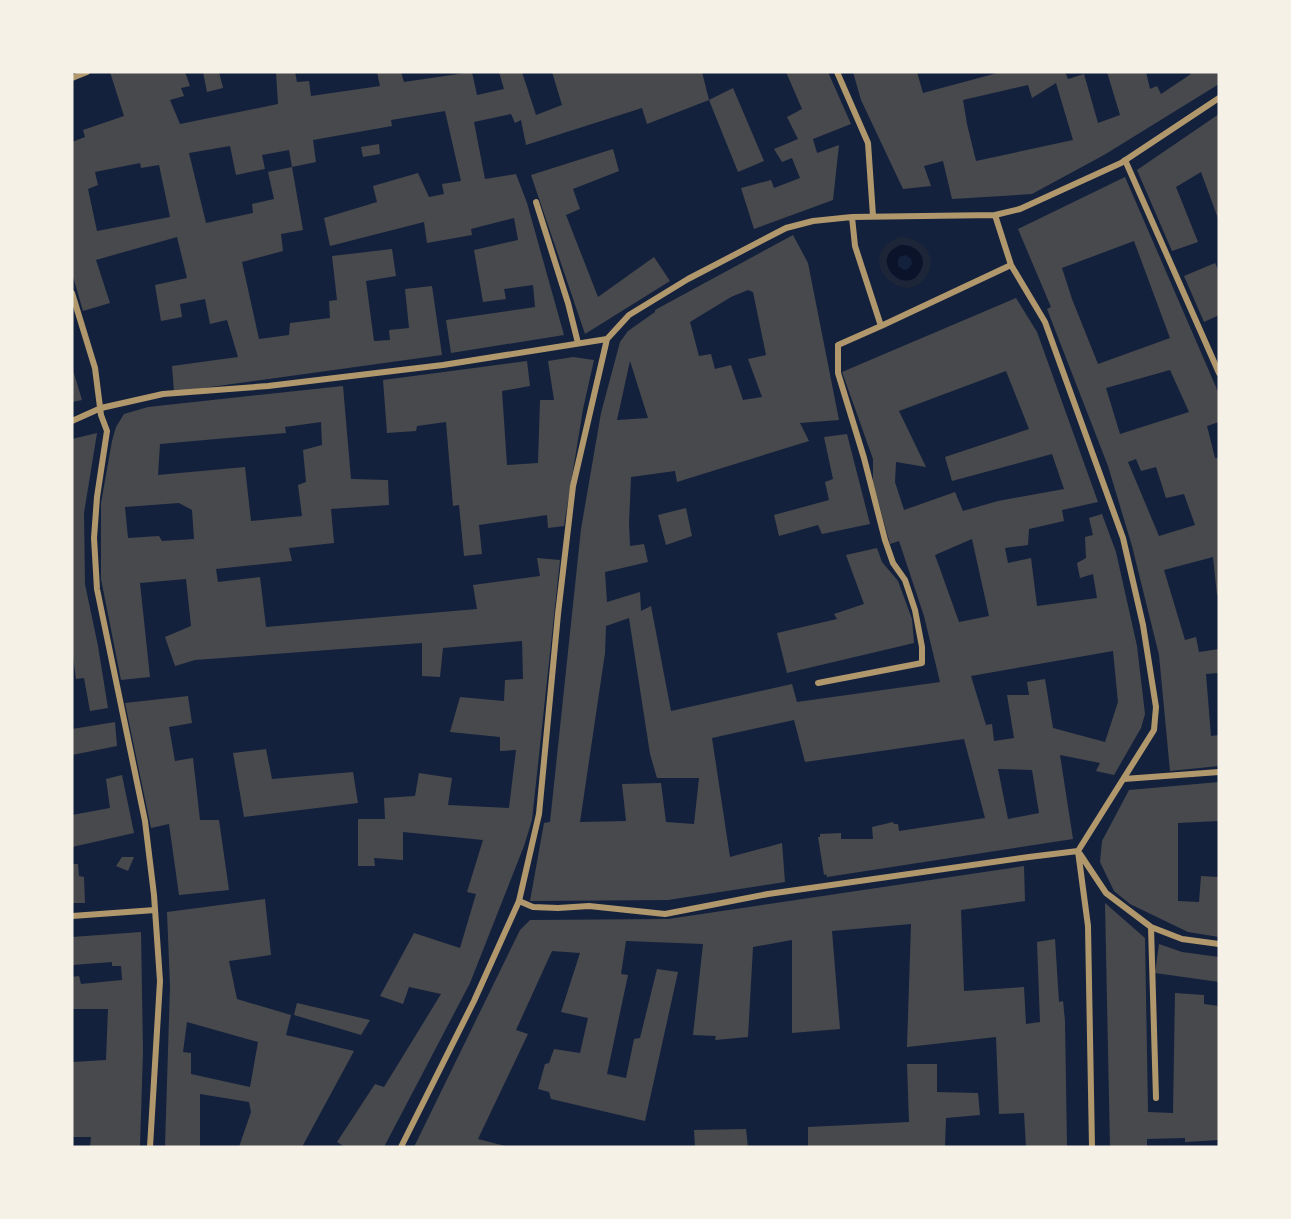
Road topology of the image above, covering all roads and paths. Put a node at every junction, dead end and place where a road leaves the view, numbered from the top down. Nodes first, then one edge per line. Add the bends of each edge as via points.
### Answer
1 (87, 72) edge
2 (837, 72) edge
3 (72, 78) edge
4 (1219, 98) edge
5 (1125, 159) junction
6 (536, 202) dead end
7 (995, 215) junction
8 (873, 216) junction
9 (852, 217) junction
10 (1011, 265) junction
11 (72, 293) edge
12 (881, 326) junction
13 (607, 339) junction
14 (578, 343) junction
15 (1219, 373) edge
16 (101, 408) junction
17 (72, 421) edge
18 (818, 683) dead end
19 (1219, 772) edge
20 (1124, 779) junction
21 (1078, 851) junction
22 (519, 901) junction
23 (155, 910) junction
24 (72, 916) edge
25 (1151, 927) junction
26 (1219, 944) edge
27 (1156, 1098) dead end
28 (150, 1147) edge
29 (401, 1147) edge
30 (1092, 1147) edge

1 - 3 street
2 - 8 street via 868,143
4 - 5 street
5 - 7 street via 1020,209
5 - 15 street
6 - 14 street
7 - 8 street
7 - 10 street
8 - 9 street
9 - 12 street via 855,246
9 - 13 street via 786,228 629,315
10 - 12 street
10 - 20 street via 1045,322 1123,538 1143,625 1156,707 1154,730
11 - 16 street via 95,368
12 - 18 street via 838,345 838,373 885,540 915,610 922,663
13 - 14 street
13 - 22 street via 573,486 539,814
14 - 16 street via 431,367 268,387 163,393
16 - 17 street
16 - 23 street via 107,432 94,538 97,589 145,821
19 - 20 street
20 - 21 street
21 - 22 street via 768,894 664,914 589,906 533,907
21 - 25 street via 1106,893
21 - 30 street via 1088,926
22 - 29 street
23 - 24 street
23 - 28 street via 160,981
25 - 26 street via 1182,939
25 - 27 street

